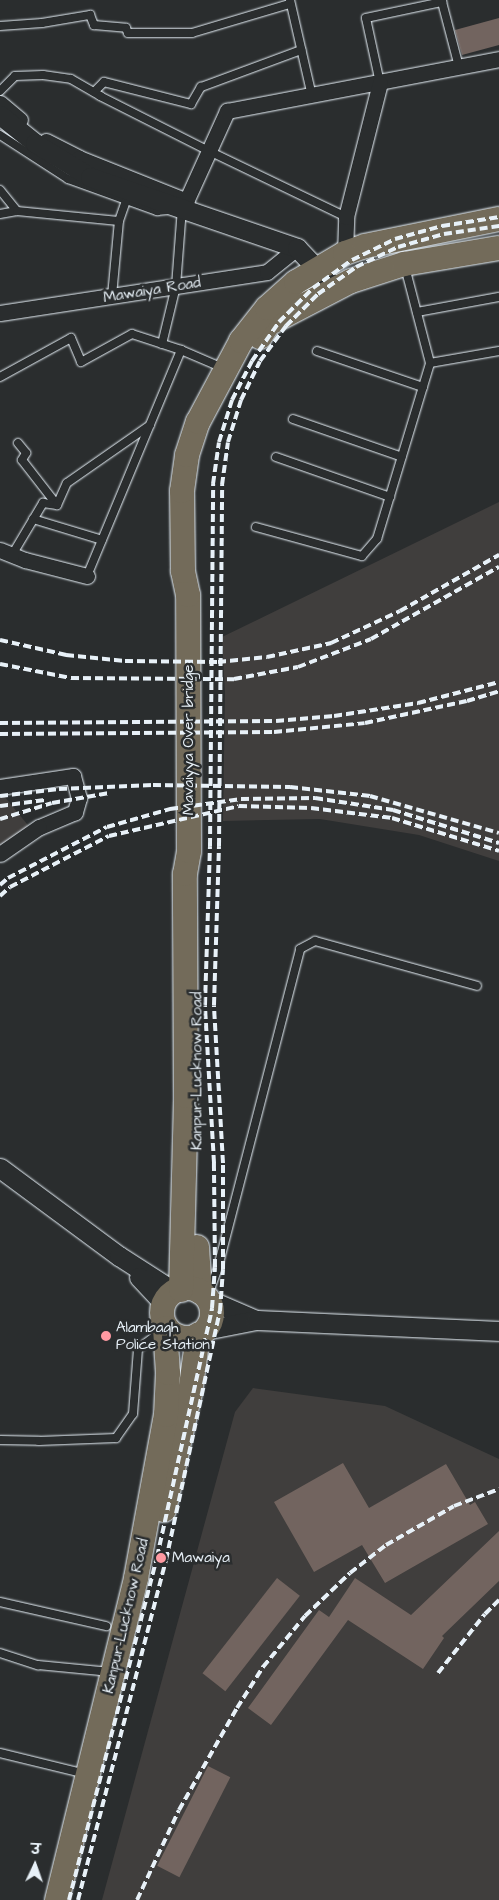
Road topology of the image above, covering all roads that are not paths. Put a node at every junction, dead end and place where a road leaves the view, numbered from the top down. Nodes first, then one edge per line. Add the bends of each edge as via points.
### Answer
1 (289, 2) edge
2 (0, 26) edge
3 (301, 50) junction
4 (499, 59) edge
5 (459, 67) junction
6 (380, 83) junction
7 (0, 91) edge
8 (94, 92) junction
9 (312, 96) junction
10 (0, 117) edge
11 (209, 152) junction
12 (0, 190) edge
13 (126, 201) junction
14 (185, 205) junction
15 (17, 211) junction
16 (0, 214) edge
17 (346, 217) junction
18 (499, 218) edge
19 (119, 221) junction
20 (297, 248) junction
21 (499, 248) edge
22 (345, 253) junction
23 (404, 264) junction
24 (316, 269) junction
25 (176, 286) junction
26 (336, 289) junction
27 (112, 296) junction
28 (499, 297) edge
29 (417, 312) junction
30 (0, 313) edge
31 (162, 344) junction
32 (181, 350) junction
33 (317, 351) dead end
34 (499, 351) edge
35 (430, 363) junction
36 (226, 369) junction
37 (0, 377) edge
38 (423, 387) junction
39 (293, 418) dead end
40 (150, 425) junction
41 (18, 443) dead end
42 (402, 457) junction
43 (276, 458) dead end
44 (390, 497) junction
45 (57, 505) junction
46 (33, 519) junction
47 (256, 527) dead end
48 (102, 540) junction
49 (6, 552) edge
50 (87, 576) joint
51 (188, 595) junction
52 (0, 787) edge
53 (189, 826) joint
54 (0, 854) edge
55 (477, 986) dead end
56 (0, 1168) edge
57 (185, 1295) junction
58 (256, 1320) junction
59 (165, 1328) junction
60 (499, 1331) edge
61 (201, 1333) junction
62 (0, 1440) edge
63 (0, 1602) edge
64 (106, 1626) dead end
65 (0, 1654) edge
66 (113, 1672) junction
67 (0, 1753) edge
68 (88, 1775) junction
69 (57, 1900) edge
70 (71, 1900) edge

1 - 2 lane via 192,33 128,33 126,28 94,25 90,15
1 - 3 lane
3 - 8 lane via 201,87 191,104 104,82
3 - 9 lane
4 - 5 street
5 - 6 street
5 - 6 lane via 442,2 366,18
6 - 9 street
6 - 17 street
7 - 8 lane via 15,76 43,75 71,79
8 - 11 lane
9 - 11 street via 226,111
10 - 13 lane via 68,179
10 - 14 street via 35,144 90,177
11 - 14 street
11 - 17 lane
12 - 15 lane
13 - 14 lane via 157,211
13 - 19 lane
14 - 20 street
14 - 25 lane
15 - 16 lane
15 - 19 lane
17 - 22 street
18 - 22 main road
19 - 27 lane
20 - 24 street
20 - 25 street, Mawaiya Road via 267,272
21 - 23 main road
22 - 24 main road
23 - 26 main road via 350,281
23 - 29 lane
24 - 26 street
24 - 36 main road via 267,308 241,341
25 - 27 street, Mawaiya Road
25 - 31 lane
26 - 51 main road via 268,324 210,427 198,462 195,574
27 - 30 street, Mawaiya Road
28 - 29 lane
29 - 35 lane
31 - 32 lane
31 - 37 lane via 132,334 81,362 71,338
32 - 36 lane
32 - 40 lane
33 - 38 lane
34 - 35 lane
35 - 38 lane
36 - 51 main road via 198,422 187,455 182,491 183,571
38 - 42 lane
39 - 42 lane
40 - 45 lane via 67,482
40 - 48 lane
41 - 45 lane via 26,453 22,460
42 - 44 lane
43 - 44 lane
44 - 47 lane via 378,539 362,556
45 - 46 lane via 43,503
46 - 48 lane
46 - 49 lane
48 - 50 lane
49 - 50 street
51 - 53 main road, Mavaiyya Over bridge
52 - 54 street via 72,776 79,798 75,812 39,827
53 - 57 main road, Kanpur-Lucknow Road via 189,852 197,876 197,1267
55 - 57 lane via 315,941 300,949 218,1267
56 - 57 street via 119,1256
57 - 58 street
57 - 59 main road, Kanpur-Lucknow Road via 162,1316
57 - 61 main road, Kanpur-Lucknow Road via 212,1311
58 - 60 street
58 - 61 street
59 - 61 main road via 180,1337
59 - 62 lane via 138,1348 133,1414 116,1438
59 - 66 main road, Kanpur-Lucknow Road via 166,1415 136,1578
61 - 70 main road, Kanpur-Lucknow Road via 174,1469
63 - 64 lane
65 - 66 lane via 38,1665
66 - 68 main road, Kanpur-Lucknow Road
67 - 68 lane
68 - 69 main road, Kanpur-Lucknow Road

